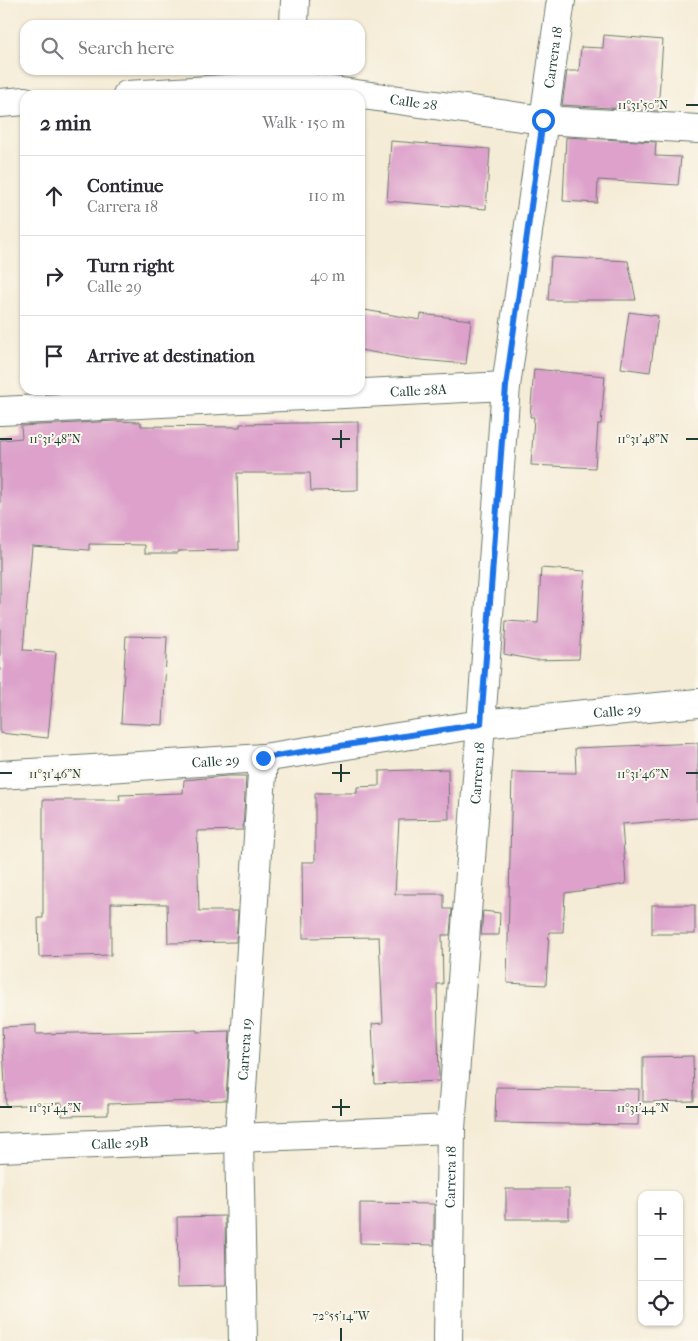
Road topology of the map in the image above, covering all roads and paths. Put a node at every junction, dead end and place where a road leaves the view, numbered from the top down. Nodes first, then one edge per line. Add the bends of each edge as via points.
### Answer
1 (295, 0) edge
2 (561, 0) edge
3 (294, 20) edge
4 (292, 77) edge
5 (173, 90) edge
6 (20, 101) edge
7 (0, 103) edge
8 (543, 120) junction
9 (698, 129) edge
10 (506, 386) junction
11 (365, 393) edge
12 (324, 395) edge
13 (0, 411) edge
14 (698, 703) edge
15 (481, 724) junction
16 (263, 758) junction
17 (0, 775) edge
18 (451, 1130) junction
19 (240, 1137) junction
20 (0, 1148) edge
21 (243, 1341) edge
22 (448, 1341) edge

1 - 3 street
2 - 8 street, Carrera 18
4 - 5 street, Calle 28
4 - 8 street, Calle 28
6 - 7 street
8 - 9 street, Calle 28
8 - 10 street, Carrera 18
10 - 11 street, Calle 28A
10 - 15 street, Carrera 18
12 - 13 street, Calle 28A
14 - 15 street, Calle 29
15 - 16 street, Calle 29
15 - 18 street, Carrera 18
16 - 17 street, Calle 29
16 - 19 street, Carrera 19
18 - 19 street, Calle 29B
18 - 22 street, Carrera 18
19 - 20 street, Calle 29B
19 - 21 street, Carrera 19

